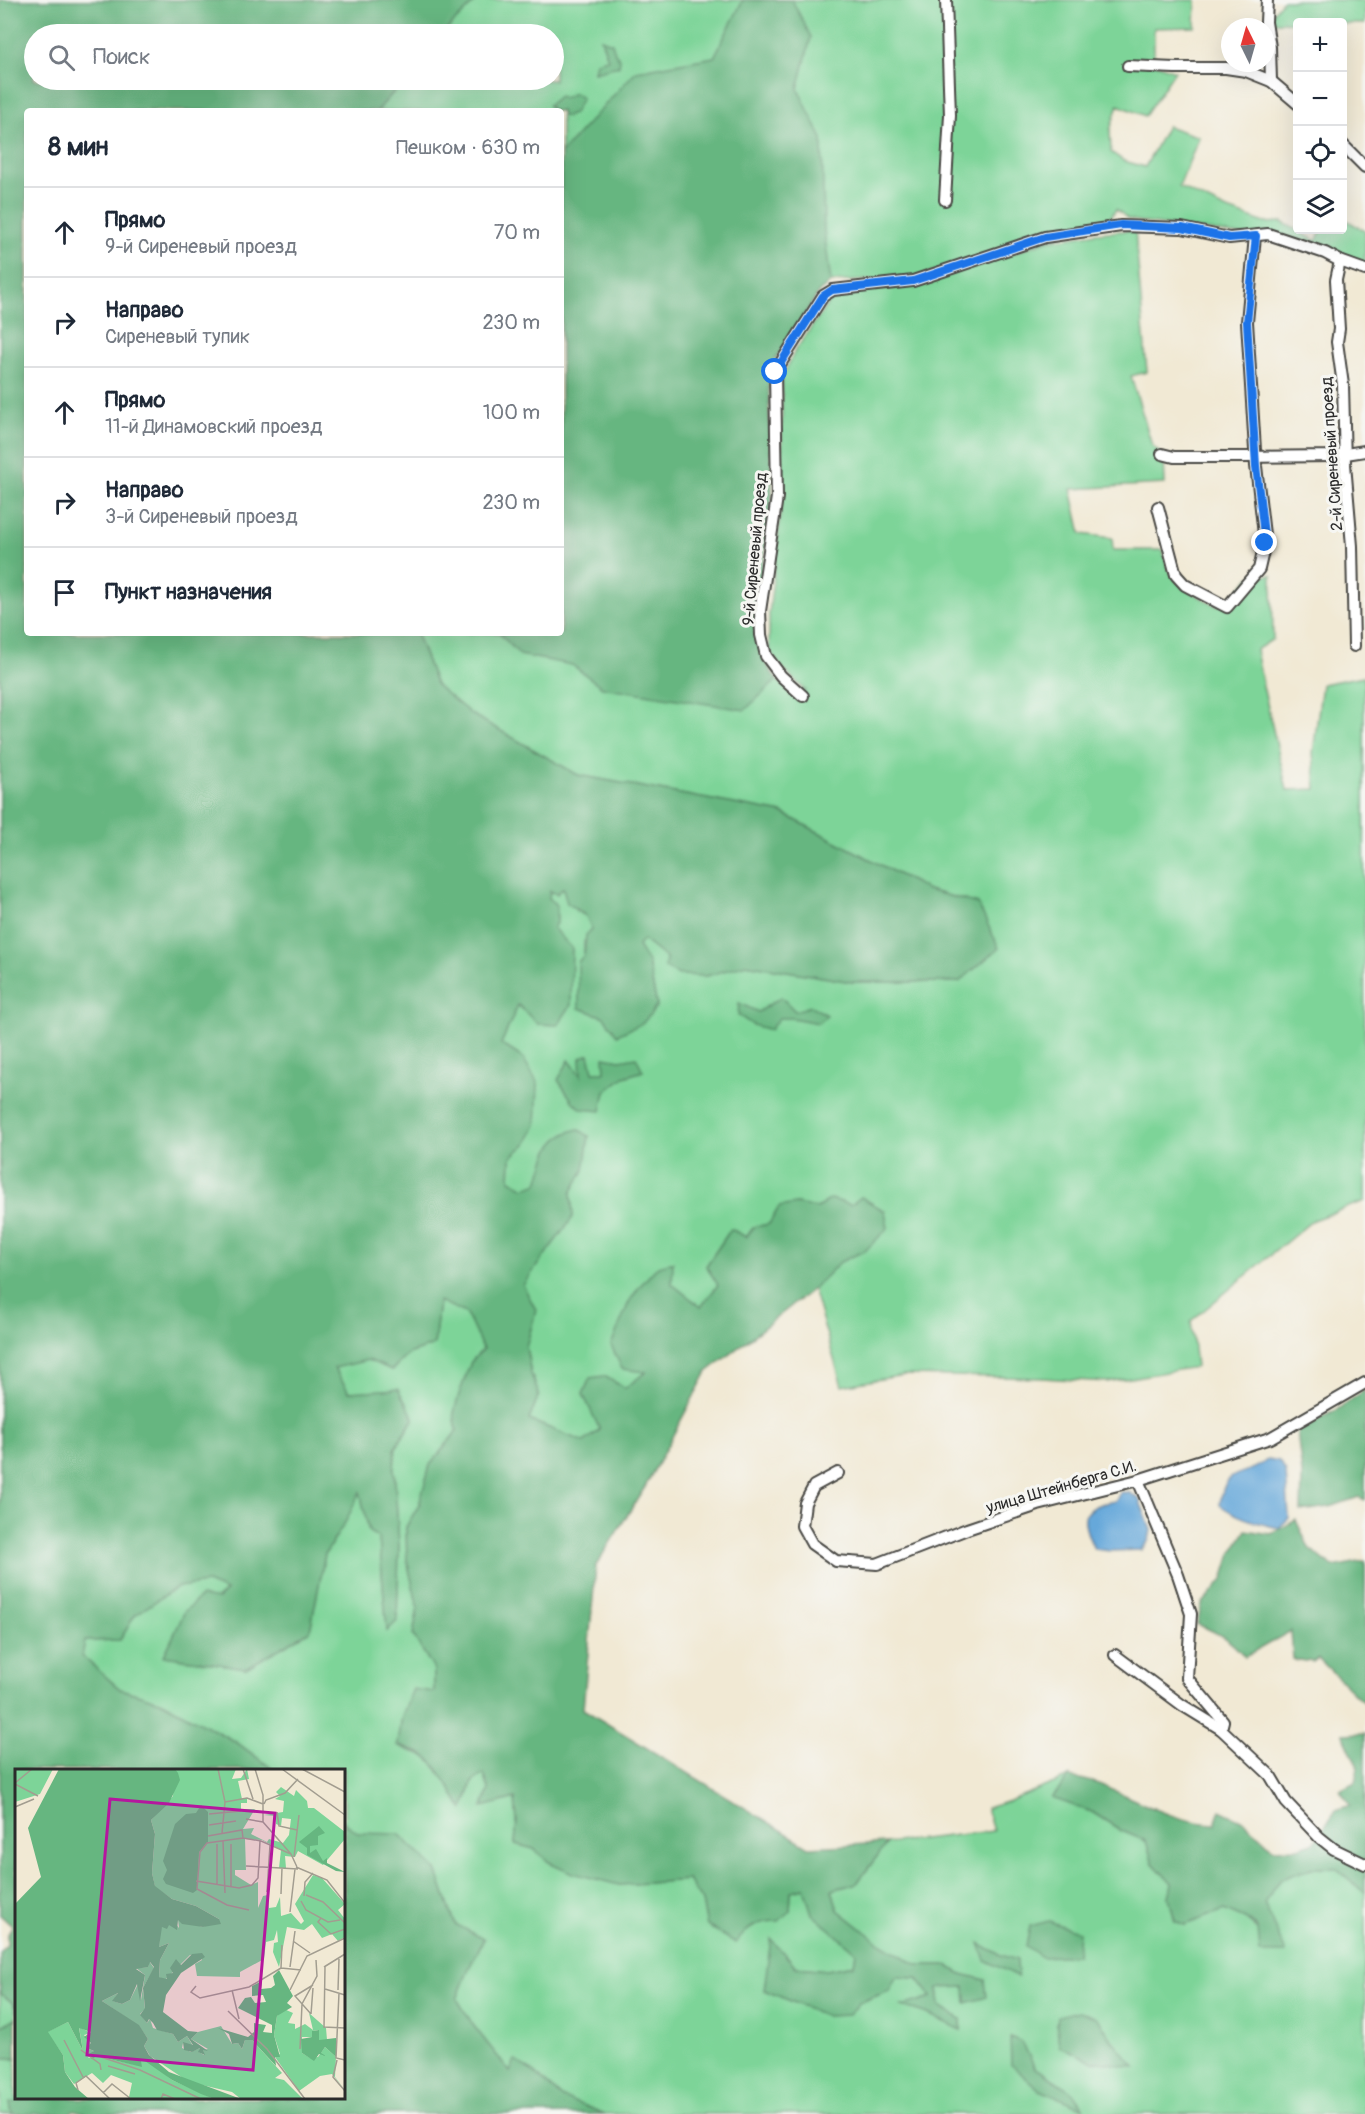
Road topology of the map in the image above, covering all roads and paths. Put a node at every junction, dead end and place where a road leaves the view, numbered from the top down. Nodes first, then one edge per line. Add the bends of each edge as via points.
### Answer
1 (946, 0) edge
2 (1267, 0) edge
3 (1128, 66) dead end
4 (1271, 81) junction
5 (1293, 100) edge
6 (1347, 149) edge
7 (1365, 166) edge
8 (945, 200) dead end
9 (1256, 236) junction
10 (1340, 261) junction
11 (1365, 270) edge
12 (1365, 450) edge
13 (1162, 454) dead end
14 (1345, 454) junction
15 (1256, 457) junction
16 (1158, 507) dead end
17 (1354, 646) dead end
18 (803, 696) dead end
19 (1365, 1383) edge
20 (838, 1473) dead end
21 (1138, 1480) junction
22 (1115, 1655) dead end
23 (1221, 1729) junction
24 (1365, 1864) edge

1 - 8 street via 950,115
2 - 4 street
3 - 4 street via 1246,70
4 - 5 street
6 - 7 street
9 - 10 street via 1280,236
9 - 15 street via 1247,322
9 - 18 street, 9-й Сиреневый проезд via 1229,238 1182,228 1121,225 1045,237 913,281 832,290 823,296 775,372 777,497 760,611 766,656
10 - 11 street
10 - 14 street, 2-й Сиреневый проезд via 1336,280 1337,342
12 - 14 street
13 - 15 street
14 - 15 street
14 - 17 street, 2-й Сиреневый проезд
15 - 16 street via 1265,543 1259,569 1227,607 1185,585 1176,575
19 - 21 street, улица Штейнберга С.И. via 1270,1438
20 - 21 street, улица Штейнберга С.И. via 814,1486 805,1503 802,1526 812,1544 836,1561 877,1564 1038,1505
21 - 23 street via 1191,1614 1186,1678 1223,1721
22 - 23 street
23 - 24 street via 1270,1775 1286,1802 1318,1837

